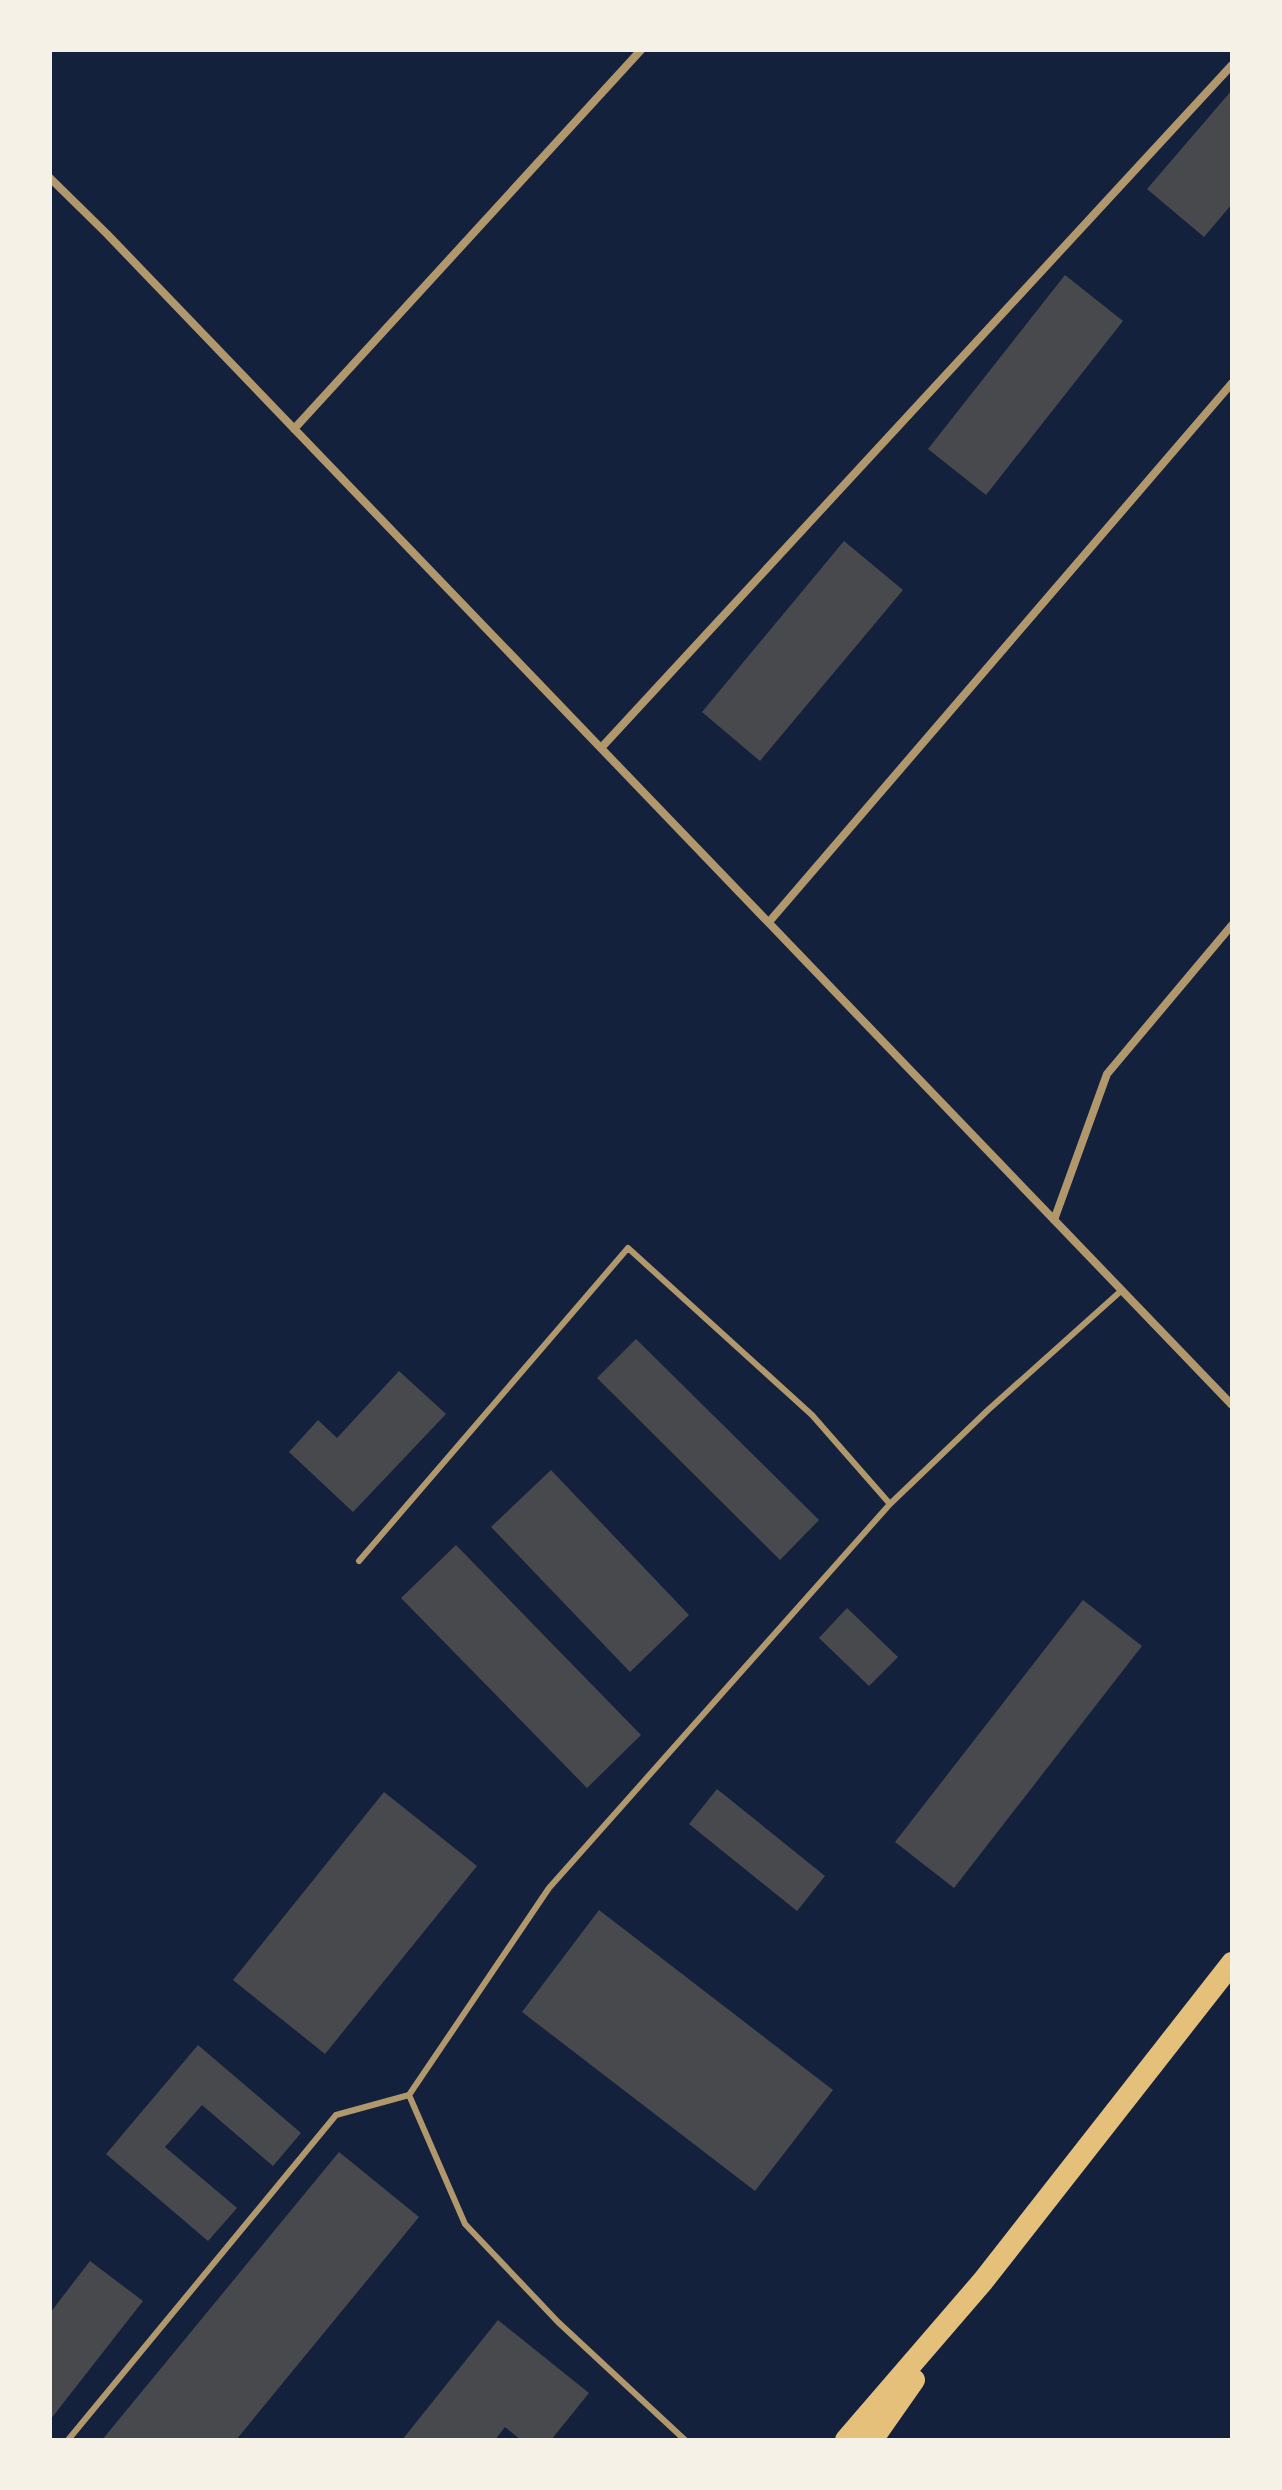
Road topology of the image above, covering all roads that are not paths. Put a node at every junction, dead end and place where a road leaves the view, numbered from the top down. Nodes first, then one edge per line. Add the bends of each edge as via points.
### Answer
1 (641, 50) edge
2 (1232, 65) edge
3 (50, 178) edge
4 (1232, 383) edge
5 (294, 429) junction
6 (601, 748) junction
7 (769, 922) junction
8 (1232, 925) edge
9 (1054, 1220) junction
10 (1122, 1290) junction
11 (1232, 1405) edge
12 (890, 1504) junction
13 (359, 1561) dead end
14 (1232, 1963) edge
15 (409, 2095) junction
16 (983, 2281) junction
17 (68, 2440) edge
18 (685, 2440) edge
19 (846, 2440) edge
20 (872, 2440) edge

1 - 5 street
2 - 6 street
3 - 5 street
4 - 7 street
5 - 6 street
6 - 7 street
7 - 9 street
8 - 9 street via 1107,1074
9 - 10 street
10 - 11 street
10 - 12 lane
12 - 13 lane via 812,1415 628,1248
12 - 15 lane via 549,1888
14 - 16 highway
15 - 17 lane via 336,2115
15 - 18 lane via 465,2224 558,2322
16 - 19 highway
16 - 20 highway

